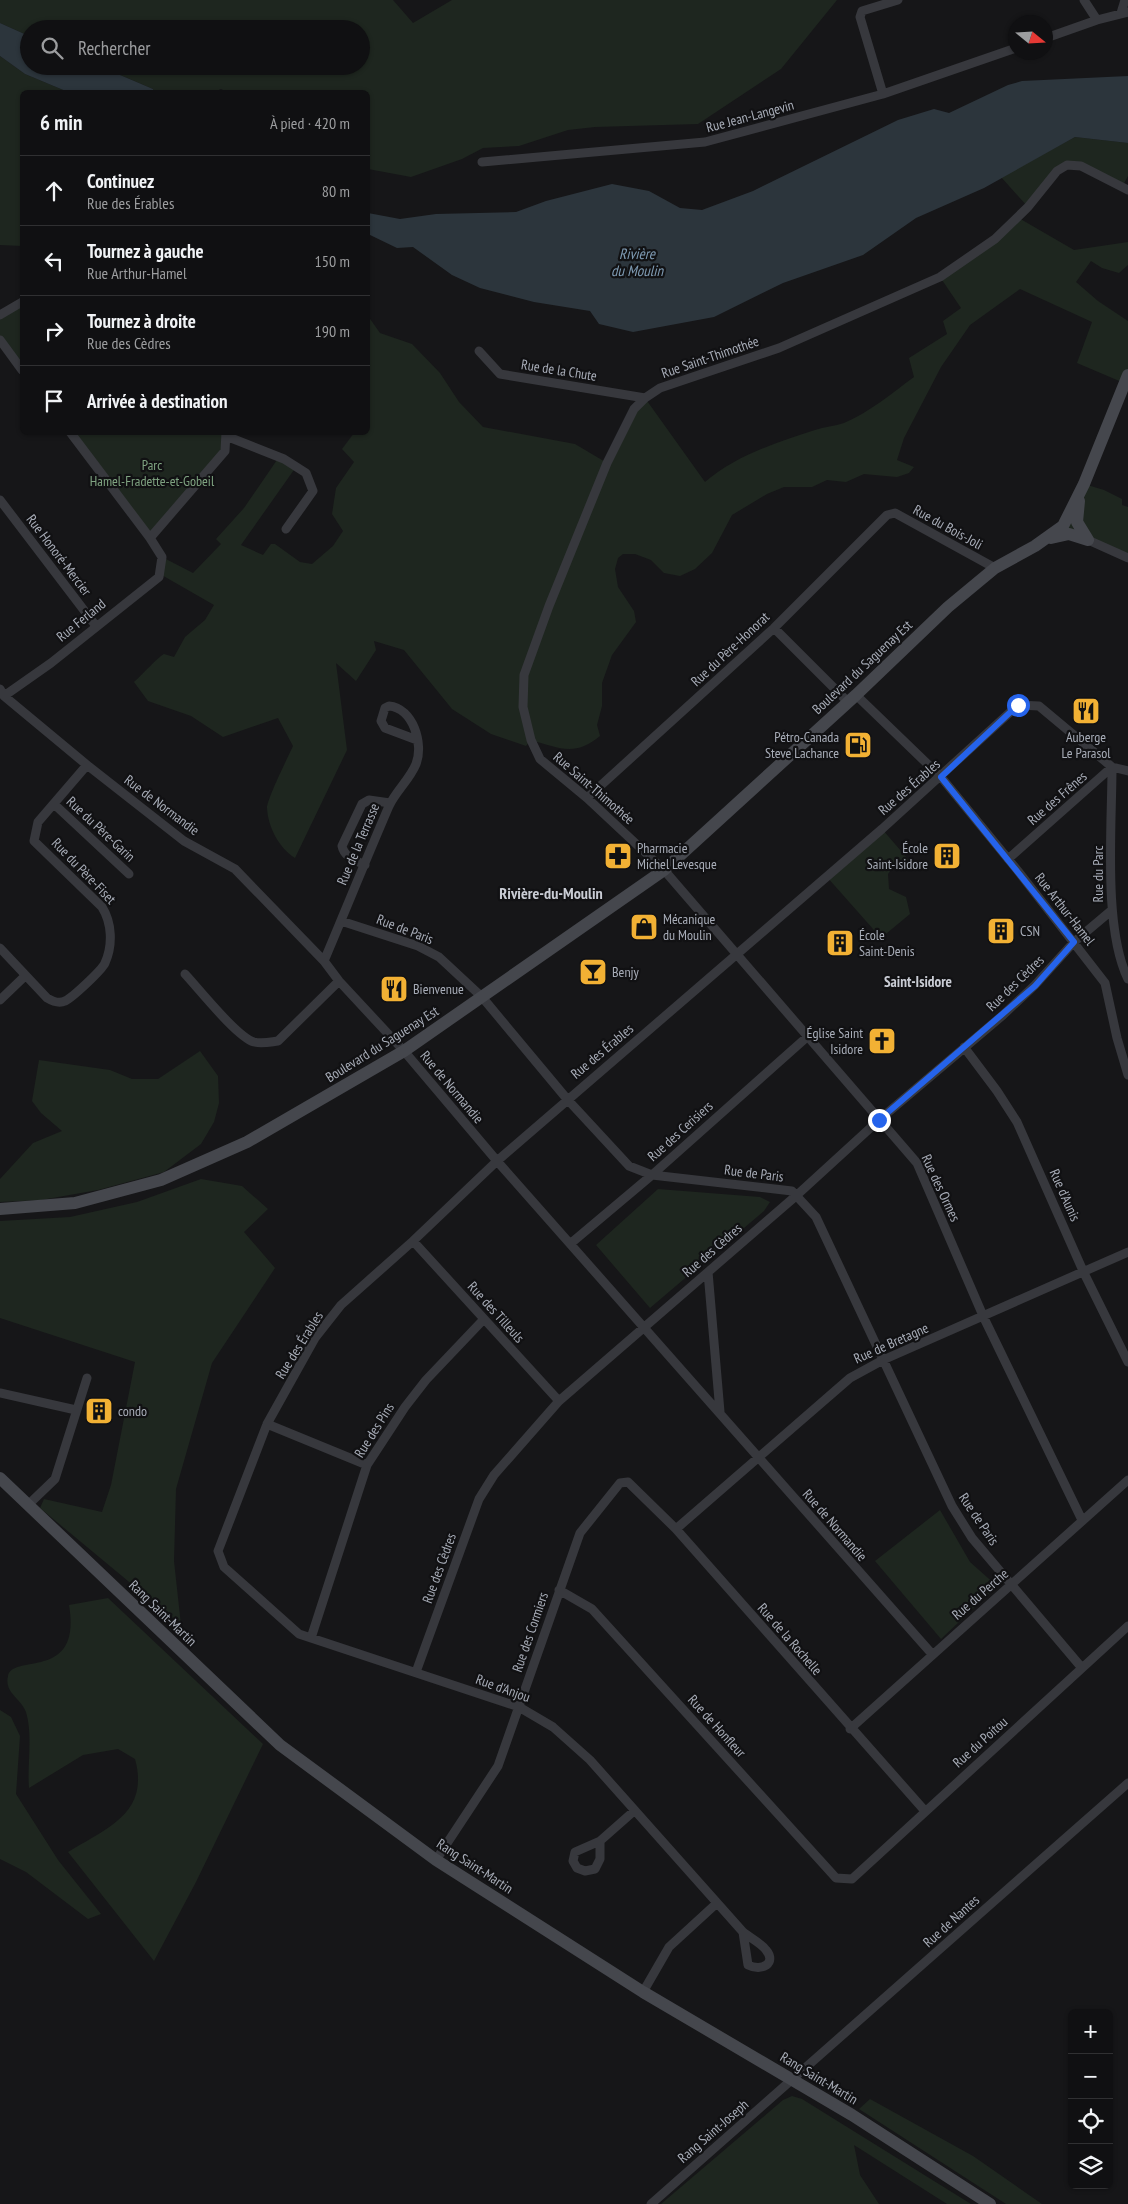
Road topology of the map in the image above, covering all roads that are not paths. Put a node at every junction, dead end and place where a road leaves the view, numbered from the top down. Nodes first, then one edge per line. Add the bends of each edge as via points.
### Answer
1 (898, 0) edge
2 (1084, 0) edge
3 (1125, 0) edge
4 (1124, 12) edge
5 (1097, 20) junction
6 (1053, 36) edge
7 (1008, 51) edge
8 (883, 94) junction
9 (482, 162) dead end
10 (1128, 190) edge
11 (20, 303) edge
12 (0, 315) edge
13 (0, 340) edge
14 (479, 351) dead end
15 (20, 367) edge
16 (1128, 375) edge
17 (645, 398) junction
18 (72, 435) edge
19 (226, 435) edge
20 (228, 435) edge
21 (1084, 484) junction
22 (0, 500) edge
23 (887, 515) joint
24 (286, 529) dead end
25 (150, 538) junction
26 (1088, 540) junction
27 (1035, 546) junction
28 (1128, 558) edge
29 (995, 568) junction
30 (96, 626) junction
31 (774, 628) junction
32 (2, 694) edge
33 (852, 698) junction
34 (417, 740) dead end
35 (87, 766) junction
36 (1112, 767) junction
37 (1128, 771) edge
38 (941, 777) junction
39 (587, 798) junction
40 (390, 803) junction
41 (54, 804) junction
42 (1008, 859) junction
43 (364, 865) junction
44 (664, 870) junction
45 (129, 874) dead end
46 (1112, 910) junction
47 (341, 921) junction
48 (1074, 942) junction
49 (0, 948) edge
50 (738, 954) junction
51 (324, 961) junction
52 (185, 974) dead end
53 (25, 976) junction
54 (1128, 979) edge
55 (339, 981) junction
56 (482, 997) junction
57 (0, 1000) edge
58 (807, 1037) junction
59 (964, 1047) junction
60 (404, 1052) junction
61 (1128, 1075) edge
62 (567, 1099) junction
63 (879, 1120) junction
64 (497, 1161) junction
65 (652, 1175) junction
66 (797, 1195) junction
67 (0, 1209) edge
68 (413, 1242) junction
69 (570, 1244) junction
70 (1128, 1252) edge
71 (708, 1272) junction
72 (1084, 1273) junction
73 (984, 1318) junction
74 (484, 1319) junction
75 (644, 1327) junction
76 (884, 1360) junction
77 (1128, 1362) edge
78 (87, 1378) dead end
79 (0, 1393) edge
80 (559, 1401) junction
81 (76, 1410) junction
82 (720, 1412) junction
83 (267, 1424) junction
84 (757, 1457) junction
85 (367, 1465) junction
86 (0, 1478) edge
87 (1128, 1480) edge
88 (632, 1488) joint
89 (29, 1504) junction
90 (1082, 1520) junction
91 (676, 1530) junction
92 (224, 1567) joint
93 (1011, 1585) junction
94 (559, 1590) junction
95 (1128, 1626) edge
96 (311, 1638) junction
97 (932, 1654) junction
98 (1082, 1668) junction
99 (416, 1672) junction
100 (519, 1707) junction
101 (850, 1729) junction
102 (1128, 1783) edge
103 (634, 1811) junction
104 (925, 1811) junction
105 (600, 1841) dead end
106 (436, 1860) junction
107 (852, 1879) joint
108 (717, 1903) junction
109 (743, 1932) dead end
110 (643, 1992) junction
111 (793, 2080) junction
112 (651, 2204) edge
113 (990, 2204) edge

1 - 8 street via 862,11 860,17
2 - 5 street
3 - 4 street
4 - 5 street
5 - 6 street
7 - 8 street, Rue Jean-Langevin
8 - 9 street, Rue Jean-Langevin via 705,142
10 - 17 street, Rue Saint-Thimothée via 1081,166 1068,165 1057,171 1028,207 994,239 940,277 779,348 660,388
11 - 12 street
13 - 15 street
14 - 17 street, Rue de la Chute via 500,374
16 - 21 main road, Boulevard du Saguenay Est
17 - 39 street, Rue Saint-Thimothée via 634,409 607,463 548,606 524,675 523,707 531,740 540,759
18 - 25 street
19 - 25 street via 225,451
20 - 24 street via 284,459 306,473 313,492
21 - 26 main road via 1078,503 1078,522
21 - 27 main road, Boulevard du Saguenay Est via 1063,526
22 - 30 street, Rue Honoré-Mercier
23 - 29 street, Rue du Bois-Joli via 895,513
23 - 31 street, Rue du Père-Honorat
25 - 30 street, Rue Ferland via 162,558 159,577
26 - 27 main road via 1069,534 1054,536
26 - 28 street
27 - 29 main road, Boulevard du Saguenay Est
29 - 33 main road, Boulevard du Saguenay Est via 948,607
30 - 32 street, Rue Ferland
31 - 33 street, Rue Arthur-Hamel
31 - 39 street, Rue du Père-Honorat
32 - 35 street, Rue de Normandie
33 - 38 street, Rue Arthur-Hamel
33 - 44 main road, Boulevard du Saguenay Est
34 - 40 street, Rue de la Terrasse via 416,763
35 - 41 street, Rue du Père-Fiset
35 - 51 street, Rue de Normandie via 184,840 235,869
36 - 37 street
36 - 38 street, Rue des Érables via 1039,706 1018,705
36 - 42 street, Rue des Frênes
36 - 46 street, Rue du Parc
38 - 42 street, Rue Arthur-Hamel
38 - 50 street, Rue des Érables
39 - 44 street, Rue Saint-Thimothée
40 - 43 street, Rue de la Terrasse
40 - 43 street via 369,800 362,804 342,846 343,852
41 - 45 street, Rue du Père-Garin
41 - 53 street, Rue du Père-Fiset via 38,822 34,841 102,907 110,919 109,951 104,965 65,1001 54,1002 47,998
42 - 48 street, Rue Arthur-Hamel
43 - 47 street, Rue de la Terrasse
44 - 50 street, Rue des Ormes
44 - 56 main road, Boulevard du Saguenay Est
46 - 48 street, Rue des Cèdres
46 - 54 street, Rue du Parc via 1122,966
47 - 51 street, Rue de la Terrasse
47 - 56 street, Rue de Paris via 418,946 439,958
48 - 59 street, Rue des Cèdres via 1035,986
48 - 61 street, Rue Arthur-Hamel via 1105,983
49 - 53 street, Rue du Père-Fiset
50 - 58 street, Rue des Ormes
50 - 62 street, Rue des Érables
51 - 55 street, Rue de Normandie
52 - 55 street via 241,1034 254,1042 266,1043 278,1041
53 - 57 street
55 - 60 street, Rue de Normandie
56 - 60 main road, Boulevard du Saguenay Est
56 - 62 street, Rue de Paris
58 - 63 street, Rue des Ormes
58 - 65 street, Rue des Cerisiers
59 - 63 street, Rue des Cèdres
59 - 72 street, Rue d'Aunis via 1017,1122
60 - 64 street, Rue de Normandie
60 - 67 main road, Boulevard du Saguenay Est via 248,1142 161,1180 75,1203
62 - 64 street, Rue des Érables
62 - 65 street, Rue de Paris via 629,1166
63 - 66 street, Rue des Cèdres
63 - 73 street, Rue des Ormes via 917,1163
64 - 68 street, Rue des Érables
64 - 69 street, Rue de Normandie
65 - 66 street, Rue de Paris
65 - 69 street, Rue des Cerisiers
66 - 71 street, Rue des Cèdres
66 - 76 street, Rue de Paris via 816,1217
68 - 74 street, Rue des Tilleuls
68 - 83 street, Rue des Érables via 341,1305 315,1338
69 - 75 street, Rue de Normandie
70 - 72 street, Rue de Bretagne
71 - 75 street, Rue des Cèdres
71 - 82 street
72 - 73 street, Rue de Bretagne
72 - 77 street, Rue d'Aunis
73 - 76 street, Rue de Bretagne
73 - 90 street, Rue des Ormes
74 - 80 street, Rue des Tilleuls
74 - 85 street, Rue des Pins via 410,1401
75 - 80 street, Rue des Cèdres
75 - 82 street, Rue de Normandie
76 - 84 street, Rue de Bretagne via 850,1378
76 - 93 street, Rue de Paris via 952,1506 972,1538
78 - 81 street
79 - 81 street
80 - 99 street, Rue des Cèdres via 494,1474 479,1499
81 - 89 street via 55,1479
82 - 84 street, Rue de Normandie
83 - 85 street
83 - 92 street, Rue des Érables via 218,1551
84 - 91 street, Rue de Bretagne
84 - 97 street, Rue de Normandie
85 - 96 street, Rue des Pins
86 - 89 main road, Rang Saint-Martin
87 - 90 street, Rue du Perche
88 - 91 street, Rue de la Rochelle
88 - 94 street, Rue des Cormiers via 628,1482 620,1483 580,1533
89 - 106 main road, Rang Saint-Martin via 280,1745
90 - 93 street, Rue du Perche
91 - 101 street, Rue de la Rochelle
92 - 96 street, Rue d'Anjou via 284,1623 298,1634
93 - 97 street, Rue du Perche
93 - 98 street, Rue de Paris
94 - 100 street, Rue des Cormiers
94 - 107 street, Rue de Honfleur via 592,1609 836,1878
95 - 98 street, Rue du Poitou
96 - 99 street, Rue d'Anjou
97 - 101 street, Rue du Perche
98 - 104 street, Rue du Poitou
99 - 100 street, Rue d'Anjou
100 - 103 street, Rue d'Anjou via 552,1727 590,1760
100 - 106 street, Rue des Cormiers via 498,1766
101 - 104 street, Rue de la Rochelle
102 - 111 street, Rue de Nantes
103 - 105 street
103 - 108 street, Rue d'Anjou
104 - 107 street, Rue du Poitou
106 - 110 main road, Rang Saint-Martin
108 - 109 street, Rue d'Anjou
108 - 110 street via 669,1946
110 - 111 main road, Rang Saint-Martin
111 - 112 street, Rang Saint-Joseph
111 - 113 main road, Rang Saint-Martin via 852,2114

